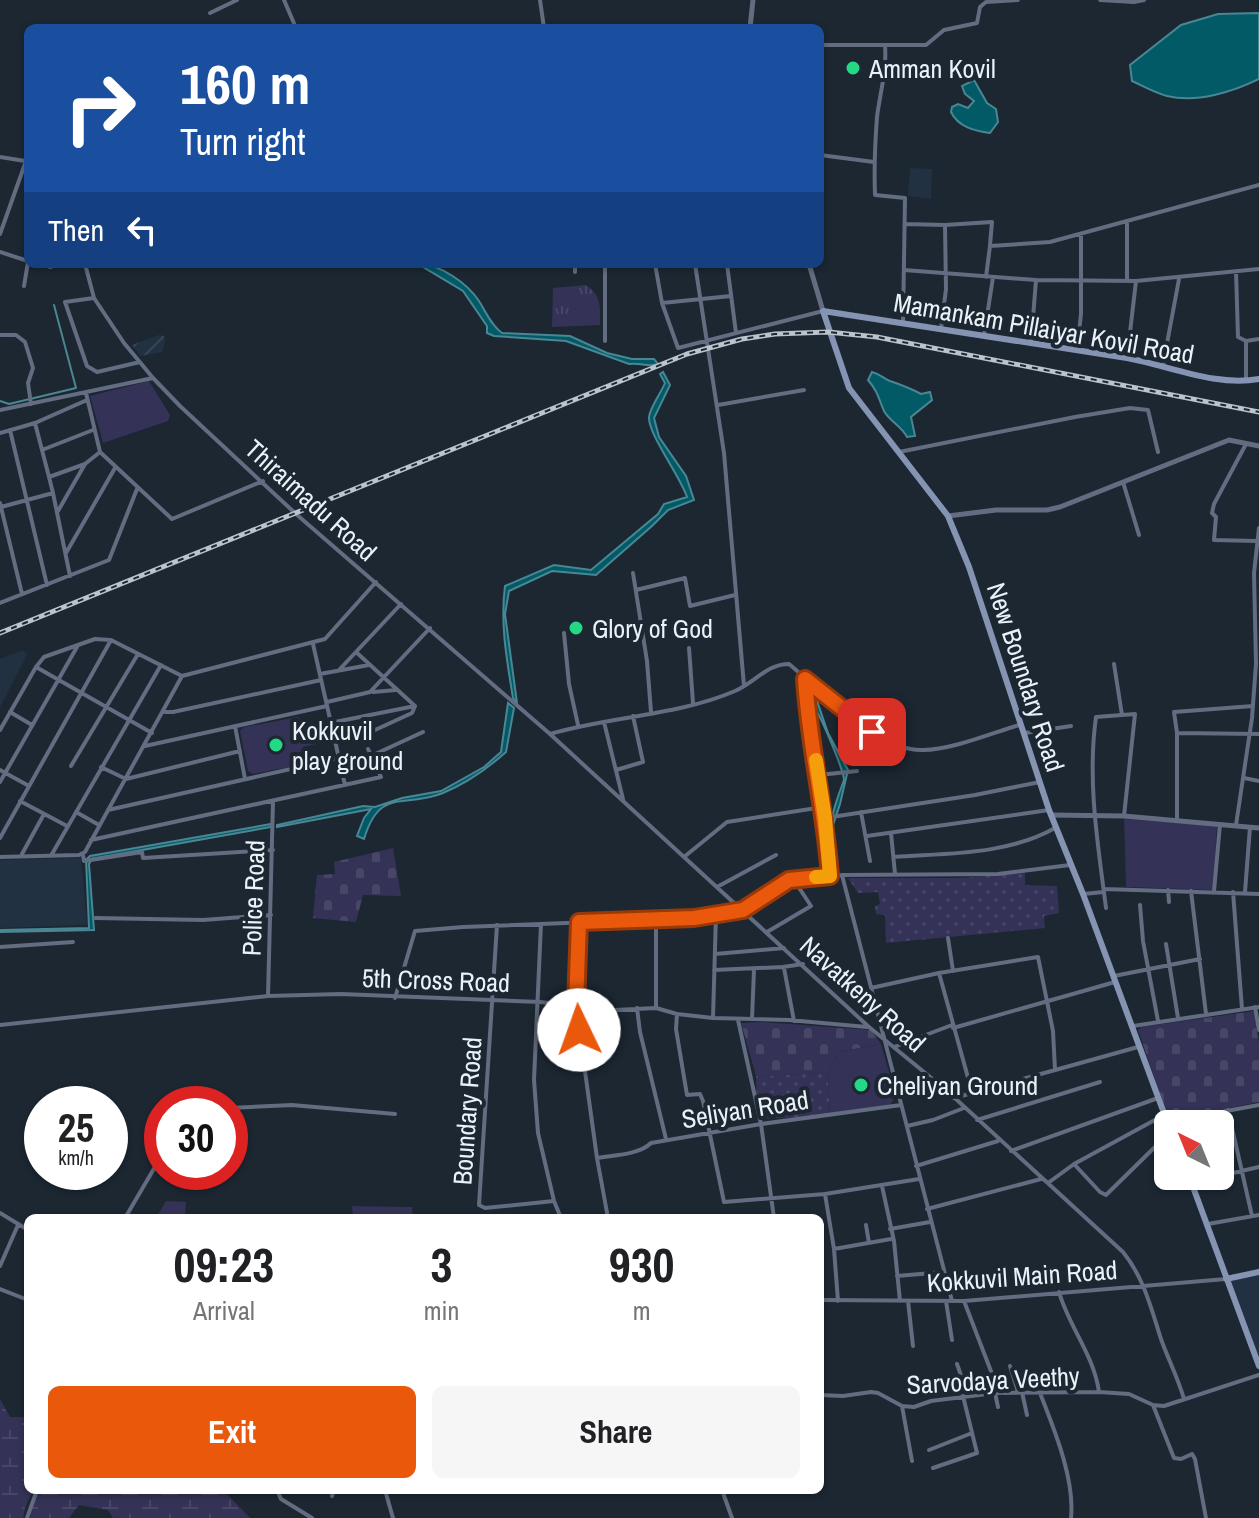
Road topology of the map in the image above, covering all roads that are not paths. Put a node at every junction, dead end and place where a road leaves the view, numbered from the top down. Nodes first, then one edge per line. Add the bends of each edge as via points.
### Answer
1 (237, 0) edge
2 (284, 0) edge
3 (540, 0) edge
4 (753, 0) edge
5 (1018, 0) edge
6 (1100, 0) edge
7 (1144, 0) edge
8 (210, 13) dead end
9 (294, 24) edge
10 (543, 24) edge
11 (750, 24) edge
12 (824, 45) edge
13 (885, 46) junction
14 (824, 156) edge
15 (0, 157) edge
16 (24, 161) edge
17 (874, 162) junction
18 (24, 170) edge
19 (1259, 185) edge
20 (1127, 223) junction
21 (905, 224) junction
22 (945, 225) junction
23 (0, 234) edge
24 (1081, 234) junction
25 (990, 246) junction
26 (0, 252) edge
27 (24, 260) edge
28 (27, 268) edge
29 (86, 268) edge
30 (575, 268) edge
31 (605, 268) edge
32 (656, 268) edge
33 (695, 268) edge
34 (728, 268) edge
35 (810, 268) edge
36 (1259, 269) edge
37 (904, 270) junction
38 (1236, 271) junction
39 (575, 272) dead end
40 (946, 274) junction
41 (986, 277) junction
42 (993, 277) junction
43 (1179, 279) junction
44 (1036, 280) junction
45 (1081, 280) junction
46 (1127, 281) junction
47 (1136, 281) junction
48 (24, 286) dead end
49 (731, 296) junction
50 (94, 298) junction
51 (698, 298) junction
52 (662, 303) junction
53 (823, 311) junction
54 (903, 323) junction
55 (941, 329) junction
56 (736, 333) junction
57 (0, 335) edge
58 (984, 336) junction
59 (1259, 339) edge
60 (605, 341) dead end
61 (707, 341) junction
62 (1246, 341) junction
63 (1031, 343) junction
64 (1077, 350) junction
65 (1127, 358) junction
66 (140, 362) junction
67 (1163, 365) junction
68 (153, 378) junction
69 (1259, 379) edge
70 (1245, 382) junction
71 (804, 390) dead end
72 (86, 393) junction
73 (31, 400) junction
74 (87, 400) junction
75 (718, 405) junction
76 (0, 410) edge
77 (35, 423) junction
78 (10, 430) junction
79 (93, 430) junction
80 (0, 433) edge
81 (1246, 444) junction
82 (1259, 446) edge
83 (42, 450) junction
84 (100, 452) junction
85 (899, 452) junction
86 (1158, 452) dead end
87 (85, 464) junction
88 (115, 468) junction
89 (49, 477) junction
90 (263, 481) junction
91 (1123, 482) junction
92 (137, 489) junction
93 (53, 493) junction
94 (26, 501) junction
95 (0, 505) edge
96 (57, 513) junction
97 (948, 516) junction
98 (1259, 528) edge
99 (3, 530) edge
100 (1139, 535) dead end
101 (1256, 541) junction
102 (65, 555) junction
103 (633, 573) dead end
104 (70, 577) junction
105 (376, 582) junction
106 (47, 585) junction
107 (636, 590) junction
108 (736, 594) junction
109 (22, 595) junction
110 (0, 603) edge
111 (401, 604) junction
112 (430, 628) junction
113 (564, 633) dead end
114 (111, 640) junction
115 (313, 644) junction
116 (78, 645) junction
117 (689, 648) dead end
118 (356, 652) junction
119 (138, 654) junction
120 (1114, 664) dead end
121 (161, 665) junction
122 (369, 665) junction
123 (36, 667) junction
124 (339, 670) junction
125 (320, 674) junction
126 (182, 676) junction
127 (384, 678) junction
128 (59, 679) junction
129 (805, 679) junction
130 (321, 680) junction
131 (744, 686) junction
132 (396, 689) junction
133 (370, 692) junction
134 (83, 693) junction
135 (1255, 702) edge
136 (693, 703) junction
137 (327, 704) junction
138 (106, 706) junction
139 (415, 706) junction
140 (10, 712) junction
141 (165, 712) junction
142 (651, 712) junction
143 (1122, 715) junction
144 (633, 716) junction
145 (129, 719) junction
146 (604, 721) junction
147 (331, 722) junction
148 (32, 725) junction
149 (578, 725) junction
150 (1019, 725) junction
151 (235, 726) junction
152 (315, 726) dead end
153 (1071, 726) dead end
154 (0, 730) edge
155 (423, 732) dead end
156 (152, 733) junction
157 (1022, 733) junction
158 (1177, 733) junction
159 (1251, 733) junction
160 (550, 734) junction
161 (1259, 734) edge
162 (362, 736) dead end
163 (145, 746) junction
164 (368, 749) dead end
165 (240, 751) junction
166 (371, 756) junction
167 (340, 758) junction
168 (71, 766) dead end
169 (101, 767) junction
170 (616, 770) junction
171 (2, 771) edge
172 (857, 771) dead end
173 (819, 775) junction
174 (1244, 778) junction
175 (126, 779) junction
176 (245, 779) junction
177 (1259, 781) edge
178 (0, 782) edge
179 (1040, 782) junction
180 (345, 785) junction
181 (29, 786) junction
182 (20, 801) junction
183 (273, 801) junction
184 (624, 801) junction
185 (823, 807) junction
186 (108, 810) junction
187 (76, 812) junction
188 (861, 812) junction
189 (1050, 812) junction
190 (44, 814) junction
191 (1093, 815) junction
192 (1124, 816) junction
193 (825, 818) junction
194 (1177, 820) junction
195 (1220, 824) junction
196 (99, 825) junction
197 (1236, 825) junction
198 (67, 826) junction
199 (1250, 827) junction
200 (1055, 828) junction
201 (1259, 828) edge
202 (891, 833) junction
203 (867, 836) junction
204 (0, 838) edge
205 (91, 840) junction
206 (273, 850) junction
207 (83, 854) junction
208 (22, 855) junction
209 (51, 855) junction
210 (776, 855) dead end
211 (0, 857) edge
212 (684, 857) junction
213 (894, 857) junction
214 (870, 861) dead end
215 (1070, 865) junction
216 (895, 874) junction
217 (842, 875) junction
218 (830, 876) junction
219 (794, 880) junction
220 (717, 887) junction
221 (1104, 890) junction
222 (1168, 890) junction
223 (1191, 891) junction
224 (1214, 891) junction
225 (1233, 892) junction
226 (1245, 893) junction
227 (1083, 894) junction
228 (1259, 894) edge
229 (1169, 902) dead end
230 (1140, 905) dead end
231 (1106, 908) dead end
232 (743, 910) junction
233 (716, 914) junction
234 (271, 915) junction
235 (95, 918) dead end
236 (656, 919) junction
237 (579, 922) junction
238 (541, 924) junction
239 (497, 925) junction
240 (767, 932) junction
241 (948, 938) dead end
242 (73, 942) dead end
243 (1166, 944) dead end
244 (0, 947) edge
245 (785, 948) junction
246 (715, 954) junction
247 (1200, 959) junction
248 (803, 964) junction
249 (1170, 964) junction
250 (783, 967) junction
251 (1150, 968) junction
252 (754, 969) junction
253 (714, 970) junction
254 (953, 971) junction
255 (939, 973) junction
256 (1113, 979) junction
257 (871, 988) junction
258 (268, 996) junction
259 (395, 998) junction
260 (493, 1000) junction
261 (540, 1002) junction
262 (1048, 1002) junction
263 (576, 1006) junction
264 (1257, 1007) edge
265 (637, 1008) junction
266 (656, 1008) junction
267 (1242, 1009) junction
268 (677, 1014) junction
269 (1206, 1014) junction
270 (713, 1018) junction
271 (1178, 1018) junction
272 (738, 1019) junction
273 (752, 1019) junction
274 (794, 1021) junction
275 (1158, 1021) junction
276 (0, 1025) edge
277 (952, 1026) junction
278 (1131, 1026) junction
279 (869, 1027) junction
280 (1259, 1030) edge
281 (883, 1038) junction
282 (894, 1047) junction
283 (1138, 1047) junction
284 (1055, 1070) junction
285 (1100, 1082) dead end
286 (972, 1092) junction
287 (954, 1098) junction
288 (1158, 1098) junction
289 (901, 1105) junction
290 (1259, 1105) edge
291 (248, 1107) edge
292 (964, 1108) junction
293 (1163, 1110) edge
294 (1228, 1110) edge
295 (395, 1114) dead end
296 (977, 1120) junction
297 (761, 1124) junction
298 (907, 1126) junction
299 (1154, 1126) edge
300 (711, 1131) junction
301 (1234, 1136) edge
302 (666, 1139) junction
303 (998, 1141) junction
304 (1154, 1148) edge
305 (1011, 1151) junction
306 (597, 1158) junction
307 (1074, 1164) junction
308 (916, 1166) junction
309 (1259, 1167) edge
310 (1242, 1170) junction
311 (1234, 1172) edge
312 (919, 1179) junction
313 (1041, 1179) junction
314 (1048, 1183) junction
315 (144, 1186) edge
316 (882, 1186) junction
317 (1194, 1190) edge
318 (825, 1194) junction
319 (772, 1199) junction
320 (554, 1201) junction
321 (927, 1209) junction
322 (0, 1213) edge
323 (127, 1214) edge
324 (559, 1214) edge
325 (607, 1214) edge
326 (774, 1214) edge
327 (1259, 1215) edge
328 (1252, 1216) junction
329 (930, 1222) junction
330 (1208, 1224) junction
331 (18, 1225) junction
332 (866, 1225) dead end
333 (24, 1228) edge
334 (890, 1229) junction
335 (892, 1239) junction
336 (869, 1243) junction
337 (834, 1249) junction
338 (0, 1266) edge
339 (944, 1272) junction
340 (1259, 1272) edge
341 (897, 1276) junction
342 (1226, 1279) junction
343 (1144, 1286) junction
344 (0, 1289) edge
345 (1059, 1292) junction
346 (24, 1298) edge
347 (824, 1300) edge
348 (838, 1301) junction
349 (900, 1301) junction
350 (908, 1301) junction
351 (949, 1301) junction
352 (964, 1301) junction
353 (952, 1340) dead end
354 (913, 1346) dead end
355 (957, 1364) dead end
356 (1010, 1366) dead end
357 (1259, 1366) edge
358 (1259, 1375) edge
359 (997, 1392) junction
360 (1020, 1392) junction
361 (1040, 1392) junction
362 (1099, 1392) junction
363 (824, 1395) edge
364 (966, 1396) junction
365 (1184, 1399) junction
366 (1153, 1405) junction
367 (902, 1406) junction
368 (998, 1407) dead end
369 (1027, 1415) dead end
370 (972, 1433) junction
371 (929, 1450) dead end
372 (912, 1461) dead end
373 (933, 1468) dead end
374 (36, 1494) edge
375 (279, 1494) edge
376 (386, 1494) edge
377 (723, 1494) edge
378 (27, 1518) edge
379 (312, 1518) edge
380 (393, 1518) edge
381 (732, 1518) edge
382 (1071, 1518) edge
383 (1206, 1518) edge

1 - 8 street
2 - 9 street
3 - 10 street
4 - 11 street
5 - 13 street via 986,2 977,23 944,30 926,45
6 - 7 street
12 - 13 street
13 - 17 street
14 - 17 street
15 - 16 street
17 - 21 street via 875,195 905,198
18 - 23 street
19 - 20 street
20 - 24 street
20 - 46 street
21 - 22 street
21 - 37 street
22 - 25 street via 992,222
22 - 40 street
24 - 25 street
24 - 45 street
25 - 41 street
26 - 27 street
28 - 48 street
29 - 50 street, Thiraimadu Road
30 - 39 street
31 - 60 street
32 - 52 street
33 - 51 street
34 - 49 street
35 - 53 street, New Boundary Road
36 - 38 street
37 - 40 street
37 - 54 street
38 - 43 street
38 - 62 street via 1238,337
40 - 41 street
40 - 55 street
41 - 42 street
42 - 44 street
42 - 58 street
43 - 47 street
43 - 67 street
44 - 45 street
44 - 63 street
45 - 46 street
45 - 64 street
46 - 47 street
47 - 65 street
49 - 51 street
49 - 56 street
50 - 66 street, Thiraimadu Road
50 - 66 street via 65,302 87,366 97,372
51 - 52 street
51 - 61 street
52 - 61 street via 678,348
53 - 54 main road, Mamankam Pillaiyar Kovil Road
53 - 56 street
53 - 85 main road, New Boundary Road via 849,388
54 - 55 main road, Mamankam Pillaiyar Kovil Road
55 - 58 main road, Mamankam Pillaiyar Kovil Road
56 - 61 street
57 - 73 street via 16,335 25,342 33,368 28,383
58 - 63 main road, Mamankam Pillaiyar Kovil Road
59 - 62 street
61 - 75 street
62 - 70 street
63 - 64 main road, Mamankam Pillaiyar Kovil Road
64 - 65 main road, Mamankam Pillaiyar Kovil Road
65 - 67 main road, Mamankam Pillaiyar Kovil Road
66 - 68 street, Thiraimadu Road
67 - 70 main road, Mamankam Pillaiyar Kovil Road
68 - 72 street
68 - 90 street, Thiraimadu Road
69 - 70 main road, Mamankam Pillaiyar Kovil Road
71 - 75 street
72 - 73 street
72 - 74 street
73 - 76 street
74 - 77 street
74 - 79 street
75 - 108 street
77 - 78 street
77 - 83 street
78 - 80 street
78 - 94 street
79 - 83 street
79 - 84 street
81 - 82 street
81 - 91 street via 1229,440
81 - 101 street via 1214,504 1214,540
83 - 89 street
84 - 87 street
84 - 88 street
85 - 86 street via 1130,408 1148,410
85 - 97 main road, New Boundary Road
87 - 89 street
87 - 96 street
88 - 92 street
88 - 102 street
89 - 93 street
90 - 92 street via 172,519
90 - 105 street, Thiraimadu Road
91 - 97 street via 1047,510
91 - 100 street
92 - 104 street via 109,560
93 - 94 street
93 - 96 street
94 - 95 street
94 - 106 street
95 - 99 street
96 - 102 street
97 - 150 main road, New Boundary Road
98 - 101 street
99 - 109 street
101 - 135 street
102 - 104 street
103 - 107 street
104 - 106 street
105 - 111 street, Thiraimadu Road
105 - 115 street via 325,639
106 - 109 street
107 - 108 street via 685,578 690,606
107 - 142 street
108 - 131 street
109 - 110 street
111 - 112 street, Thiraimadu Road
111 - 118 street
112 - 127 street
112 - 160 street, Thiraimadu Road
113 - 149 street
114 - 116 street
114 - 119 street
114 - 134 street
115 - 125 street
115 - 126 street
116 - 123 street via 44,657
116 - 128 street
117 - 136 street
118 - 122 street
118 - 124 street
119 - 121 street
119 - 138 street
120 - 143 street
121 - 126 street
121 - 145 street
122 - 124 street
122 - 127 street
123 - 128 street
123 - 140 street
124 - 125 street
125 - 130 street
126 - 141 street
127 - 132 street
127 - 133 street
128 - 134 street
128 - 148 street
129 - 131 street via 783,664
129 - 150 street via 872,732 912,750
129 - 173 street
130 - 137 street
130 - 141 street
131 - 136 street
132 - 133 street
132 - 139 street
133 - 137 street
134 - 138 street
134 - 181 street
135 - 158 street via 1174,712
135 - 159 street
136 - 142 street
137 - 147 street
137 - 151 street
138 - 145 street
138 - 168 street
139 - 147 street
139 - 162 street via 412,713
140 - 148 street
140 - 154 street
141 - 156 street
142 - 144 street
143 - 191 street via 1096,717
143 - 192 street via 1135,714
144 - 146 street
144 - 170 street via 643,762
145 - 156 street
145 - 169 street
146 - 149 street
146 - 170 street
147 - 152 street
147 - 167 street
148 - 171 street
149 - 160 street
150 - 157 main road, New Boundary Road
151 - 163 street
151 - 165 street
153 - 157 street
155 - 166 street
156 - 163 street
157 - 179 main road, New Boundary Road
158 - 159 street
158 - 194 street
159 - 161 street
159 - 174 street
160 - 184 street, Navatkeny Road
163 - 175 street
164 - 166 street
165 - 175 street
165 - 176 street
166 - 180 street via 381,777
167 - 176 street
167 - 180 street
169 - 175 street
169 - 187 street
170 - 184 street
171 - 178 street
171 - 181 street
172 - 173 street
173 - 185 street
174 - 177 street
174 - 197 street
175 - 186 street
176 - 186 street
179 - 188 street
179 - 189 main road, New Boundary Road
180 - 183 street
181 - 182 street
182 - 190 street
182 - 204 street
183 - 205 street
183 - 206 street, Police Road
184 - 212 street, Navatkeny Road
185 - 193 street
185 - 212 street via 727,822
186 - 196 street
187 - 196 street
187 - 198 street
188 - 193 street
188 - 203 street
189 - 191 street
189 - 200 main road, New Boundary Road
189 - 202 street
190 - 198 street
190 - 208 street
191 - 192 street
191 - 221 street
192 - 194 street
193 - 218 street
194 - 195 street
195 - 197 street
195 - 224 street
196 - 205 street
197 - 199 street
198 - 209 street
199 - 201 street
199 - 226 street
200 - 213 street via 1034,840 989,850
200 - 215 main road, New Boundary Road
202 - 203 street
202 - 213 street
203 - 214 street
205 - 207 street
206 - 207 street via 143,858 142,852 84,861
206 - 234 street, Police Road
207 - 209 street
208 - 209 street
208 - 211 street
210 - 220 street
212 - 220 street, Navatkeny Road
213 - 216 street
215 - 216 street via 998,874
215 - 227 main road, New Boundary Road
216 - 217 street
217 - 218 street
217 - 257 street
218 - 219 street
219 - 232 street
219 - 240 street via 811,906
220 - 232 street, Navatkeny Road
221 - 222 street
221 - 227 street
221 - 231 street
222 - 223 street
222 - 229 street
223 - 224 street
223 - 247 street
224 - 225 street
225 - 226 street
225 - 267 street
226 - 228 street
227 - 256 main road, New Boundary Road
230 - 251 street
232 - 233 street
232 - 240 street, Navatkeny Road
233 - 236 street
233 - 246 street
234 - 235 street
234 - 258 street, Police Road
236 - 237 street
236 - 266 street
237 - 238 street
237 - 263 street
238 - 239 street
238 - 261 street
239 - 259 street via 415,931
239 - 260 street, Boundary Road
240 - 245 street, Navatkeny Road
241 - 254 street
242 - 244 street
243 - 249 street
245 - 246 street
245 - 248 street, Navatkeny Road
246 - 253 street
247 - 249 street
247 - 269 street
248 - 250 street
248 - 279 street, Navatkeny Road
249 - 251 street
249 - 271 street
250 - 252 street
250 - 274 street
251 - 256 street
251 - 275 street
252 - 253 street
252 - 273 street
253 - 270 street
254 - 255 street
254 - 262 street via 1038,957
255 - 257 street
255 - 277 street
256 - 262 street
256 - 278 main road, New Boundary Road
257 - 281 street
258 - 259 street, 5th Cross Road
258 - 276 street, 5th Cross Road
259 - 260 street, 5th Cross Road
260 - 261 street, 5th Cross Road
260 - 320 street, Boundary Road via 479,1205
261 - 263 street, 5th Cross Road
261 - 320 street via 537,1118
262 - 277 street
262 - 284 street
263 - 265 street, 5th Cross Road
263 - 306 street
264 - 267 street
264 - 280 street
265 - 266 street, 5th Cross Road
265 - 302 street
266 - 268 street, 5th Cross Road
267 - 269 street
268 - 270 street, 5th Cross Road
268 - 300 street via 687,1095 700,1094
269 - 271 street
270 - 272 street, 5th Cross Road
271 - 275 street
272 - 273 street, 5th Cross Road
272 - 297 street
273 - 274 street, 5th Cross Road
274 - 279 street, 5th Cross Road
275 - 278 street
277 - 282 street
277 - 286 street
278 - 283 main road, New Boundary Road
279 - 281 street, Navatkeny Road
281 - 282 street, Navatkeny Road
281 - 289 street
282 - 287 street, Navatkeny Road
283 - 284 street
283 - 288 main road, New Boundary Road
284 - 286 street
285 - 296 street
286 - 287 street
287 - 292 street, Navatkeny Road
288 - 293 main road, New Boundary Road
288 - 305 street
289 - 297 street, Seliyan Road
289 - 298 street
290 - 294 street
291 - 295 street via 292,1105
292 - 296 street, Navatkeny Road
292 - 298 street
296 - 303 street, Navatkeny Road
297 - 300 street, Seliyan Road
297 - 319 street
298 - 308 street
299 - 307 street
300 - 302 street, Seliyan Road
300 - 319 street via 724,1202
301 - 310 street
302 - 306 street, Seliyan Road
303 - 305 street, Navatkeny Road
303 - 308 street
304 - 307 street via 1106,1195
305 - 313 street, Navatkeny Road
306 - 325 street
307 - 314 street
308 - 312 street
309 - 310 street
310 - 311 street
310 - 328 street
312 - 316 street
312 - 321 street
313 - 314 street, Navatkeny Road
313 - 321 street
314 - 343 street, Navatkeny Road via 1123,1252
315 - 323 street
316 - 318 street
316 - 334 street
317 - 330 main road
318 - 319 street
318 - 337 street
319 - 326 street
320 - 324 street
321 - 329 street
322 - 331 street
327 - 328 street
328 - 330 street
329 - 334 street
329 - 339 street
330 - 342 main road
331 - 333 street
331 - 338 street
332 - 336 street
334 - 335 street
335 - 336 street
335 - 341 street
336 - 337 street
337 - 348 street
339 - 341 street
339 - 351 street
340 - 342 main road
341 - 349 street
342 - 343 street, Kokkuvil Main Road
342 - 357 main road
343 - 345 street, Kokkuvil Main Road
343 - 365 street, Navatkeny Road
344 - 346 street
345 - 352 street, Kokkuvil Main Road
345 - 362 street
347 - 348 street, Kokkuvil Main Road
348 - 349 street, Kokkuvil Main Road
349 - 350 street, Kokkuvil Main Road
350 - 351 street, Kokkuvil Main Road
350 - 354 street
351 - 352 street, Kokkuvil Main Road
351 - 353 street
352 - 359 street
355 - 364 street
356 - 360 street
358 - 365 street, Sarvodaya Veethy
359 - 360 street, Sarvodaya Veethy
359 - 364 street, Sarvodaya Veethy
359 - 368 street
360 - 361 street, Sarvodaya Veethy
360 - 369 street
361 - 362 street, Sarvodaya Veethy
361 - 382 street via 1062,1453
362 - 366 street, Sarvodaya Veethy via 1129,1394
363 - 367 street, Sarvodaya Veethy via 878,1393
364 - 367 street, Sarvodaya Veethy
364 - 370 street
365 - 366 street, Sarvodaya Veethy
366 - 383 street via 1174,1458 1192,1454 1195,1459
367 - 372 street
370 - 371 street
370 - 373 street via 977,1453
374 - 378 street
375 - 379 street
376 - 380 street
377 - 381 street

